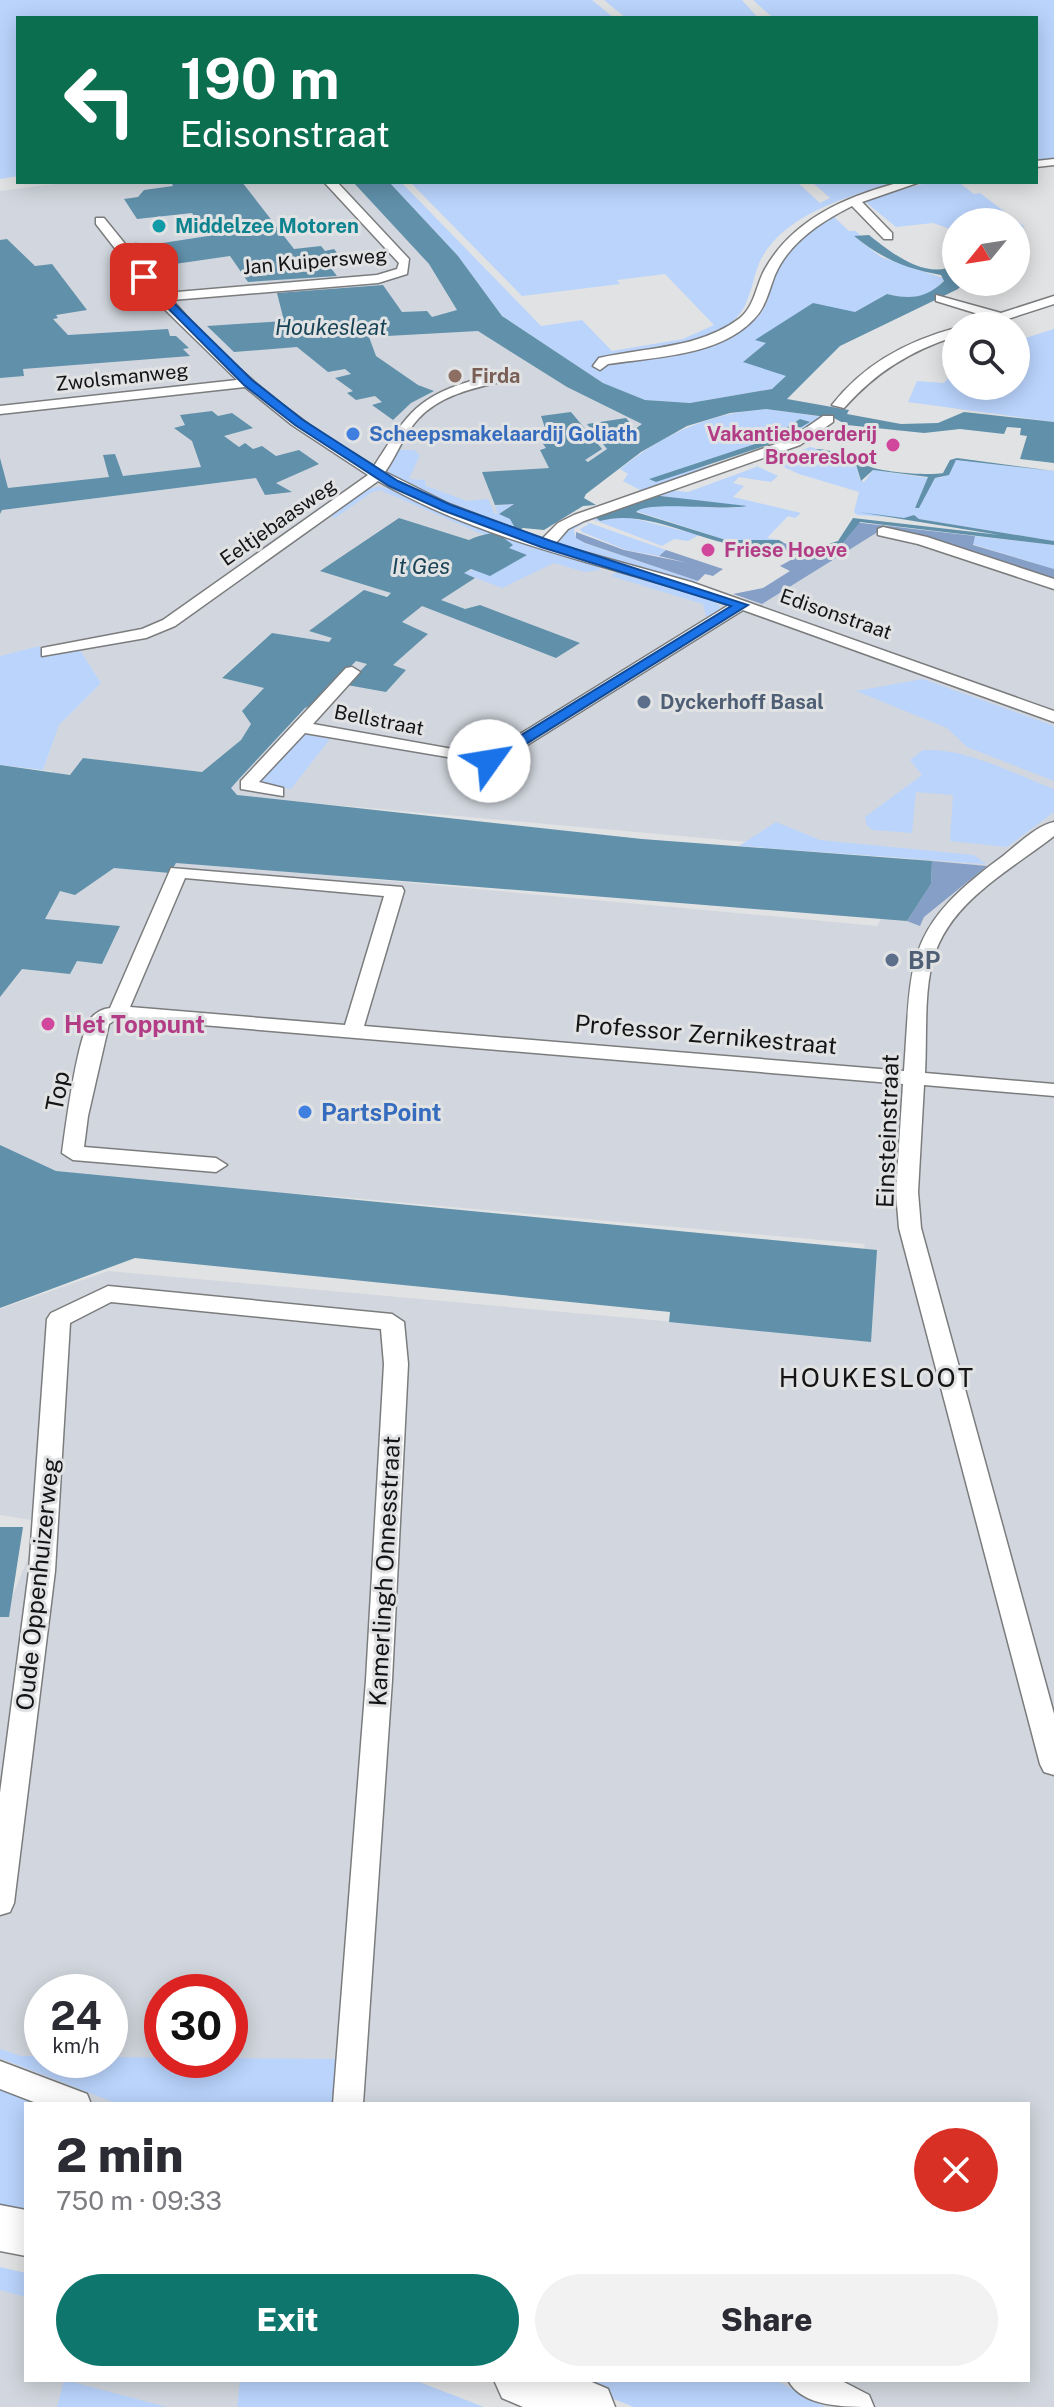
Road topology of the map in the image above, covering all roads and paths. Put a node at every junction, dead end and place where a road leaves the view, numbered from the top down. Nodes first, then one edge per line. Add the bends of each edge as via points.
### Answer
1 (332, 184) edge
2 (908, 184) edge
3 (854, 201) junction
4 (100, 221) dead end
5 (888, 236) dead end
6 (160, 297) junction
7 (941, 298) dead end
8 (1054, 300) edge
9 (985, 312) edge
10 (1017, 312) edge
11 (942, 336) edge
12 (600, 366) dead end
13 (499, 378) dead end
14 (248, 383) junction
15 (839, 405) dead end
16 (0, 410) edge
17 (828, 419) dead end
18 (377, 475) junction
19 (883, 532) dead end
20 (546, 544) junction
21 (1054, 584) edge
22 (741, 605) junction
23 (48, 652) dead end
24 (352, 672) dead end
25 (1054, 717) edge
26 (299, 727) junction
27 (277, 792) dead end
28 (1054, 827) edge
29 (118, 1012) junction
30 (353, 1031) junction
31 (914, 1078) junction
32 (1054, 1090) edge
33 (216, 1165) dead end
34 (108, 1294) joint
35 (1054, 1764) edge
36 (0, 1903) edge
37 (0, 2075) edge
38 (71, 2102) edge
39 (348, 2102) edge
40 (0, 2228) edge
41 (24, 2233) edge
42 (525, 2382) edge
43 (809, 2382) edge
44 (589, 2407) edge
45 (857, 2407) edge

1 - 6 street, Jan Kuipersweg via 405,262 403,271 378,279
2 - 3 street
3 - 5 street
3 - 12 street via 807,226 787,245 747,320 717,338
4 - 6 street, Edisonstraat
6 - 14 street, Edisonstraat
7 - 9 street
8 - 10 street
11 - 15 street via 874,367
13 - 18 street, Eeltjebaasweg via 423,408 407,423
14 - 16 street, Zwolsmanweg
14 - 18 street, Edisonstraat
17 - 20 street via 795,442 579,518
18 - 20 street, Edisonstraat via 446,508
18 - 23 street, Eeltjebaasweg via 159,629
19 - 21 street
20 - 22 street, Edisonstraat
22 - 25 street, Edisonstraat
22 - 26 street, Bellstraat via 489,761
24 - 26 street, Bellstraat
26 - 27 street, Bellstraat via 247,785
28 - 31 street, Einsteinstraat via 959,902 938,927 921,968
29 - 30 street, Professor Zernikestraat
29 - 30 street, Top via 178,872 395,891
29 - 33 street, Top via 102,1017 95,1034 73,1153
30 - 31 street, Professor Zernikestraat
31 - 32 street, Professor Zernikestraat
31 - 35 street, Einsteinstraat via 910,1228
34 - 36 street, Oude Oppenhuizerweg via 59,1319 42,1571
34 - 39 street, Kamerlingh Onnesstraat via 392,1322 396,1364 380,1664
37 - 38 street
40 - 41 main road
42 - 44 main road
43 - 45 street

